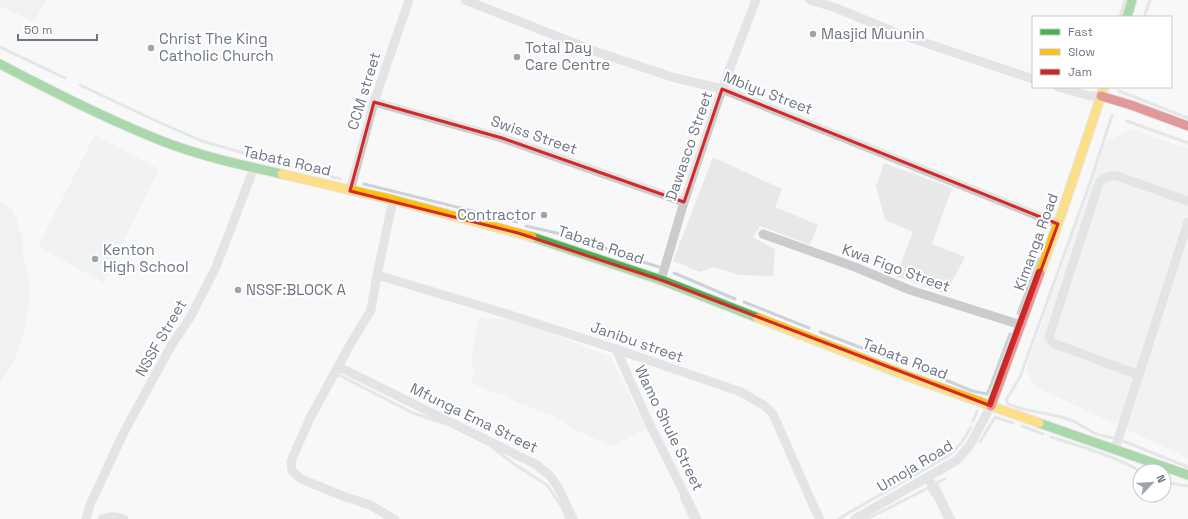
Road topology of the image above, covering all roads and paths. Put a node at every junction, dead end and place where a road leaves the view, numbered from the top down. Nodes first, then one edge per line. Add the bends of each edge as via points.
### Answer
1 (409, 0) edge
2 (465, 0) edge
3 (756, 0) edge
4 (810, 0) edge
5 (1132, 0) edge
6 (1127, 16) edge
7 (0, 64) edge
8 (1032, 79) edge
9 (1062, 88) edge
10 (722, 89) junction
11 (1102, 91) edge
12 (374, 102) junction
13 (1188, 126) edge
14 (254, 168) junction
15 (350, 191) junction
16 (393, 200) junction
17 (1188, 201) edge
18 (684, 202) junction
19 (1188, 222) edge
20 (1058, 224) junction
21 (763, 234) dead end
22 (377, 275) junction
23 (661, 280) junction
24 (1021, 325) junction
25 (616, 349) junction
26 (338, 367) junction
27 (1139, 375) junction
28 (991, 406) junction
29 (1115, 449) junction
30 (1188, 475) edge
31 (928, 477) junction
32 (86, 519) edge
33 (102, 519) edge
34 (124, 519) edge
35 (394, 519) edge
36 (573, 519) edge
37 (697, 519) edge
38 (820, 519) edge
39 (855, 519) edge
40 (949, 519) edge

1 - 12 street, CCM street
2 - 10 street, Mbiyu Street via 597,52 672,77
3 - 10 street, Dawasco Street
4 - 8 street via 899,34
5 - 6 main road
7 - 14 main road, Tabata Road via 64,98 162,141
9 - 11 street via 1090,96
10 - 18 street, Dawasco Street
10 - 20 street, Mbiyu Street
11 - 13 main road via 1131,105
11 - 20 main road, Kimanga Road
12 - 15 street, CCM street
12 - 18 street, Swiss Street via 502,138
14 - 15 main road, Tabata Road
14 - 32 street, NSSF Street via 216,267 123,434
15 - 16 main road, Tabata Road
16 - 22 street
16 - 23 main road, Tabata Road via 565,246
17 - 27 street via 1117,176 1104,178 1099,182 1049,337 1058,345
18 - 23 street, Dawasco Street
19 - 27 street
20 - 24 main road, Kimanga Road
21 - 24 street, Kwa Figo Street via 910,290
22 - 25 street, Janibu street
22 - 26 street via 371,310
23 - 28 main road, Tabata Road
24 - 28 main road, Kimanga Road
25 - 37 street, Wamo Shule Street via 649,423
25 - 38 street, Janibu street via 740,392 765,406 778,423
26 - 35 street via 310,418 291,461 292,471 301,478 370,505
26 - 36 street, Mfunga Ema Street via 537,465 550,476 559,489
27 - 29 street
28 - 29 main road, Tabata Road
28 - 31 street, Umoja Road via 964,453
29 - 30 main road, Tabata Road
31 - 39 street, Umoja Road
31 - 40 street
33 - 34 street

